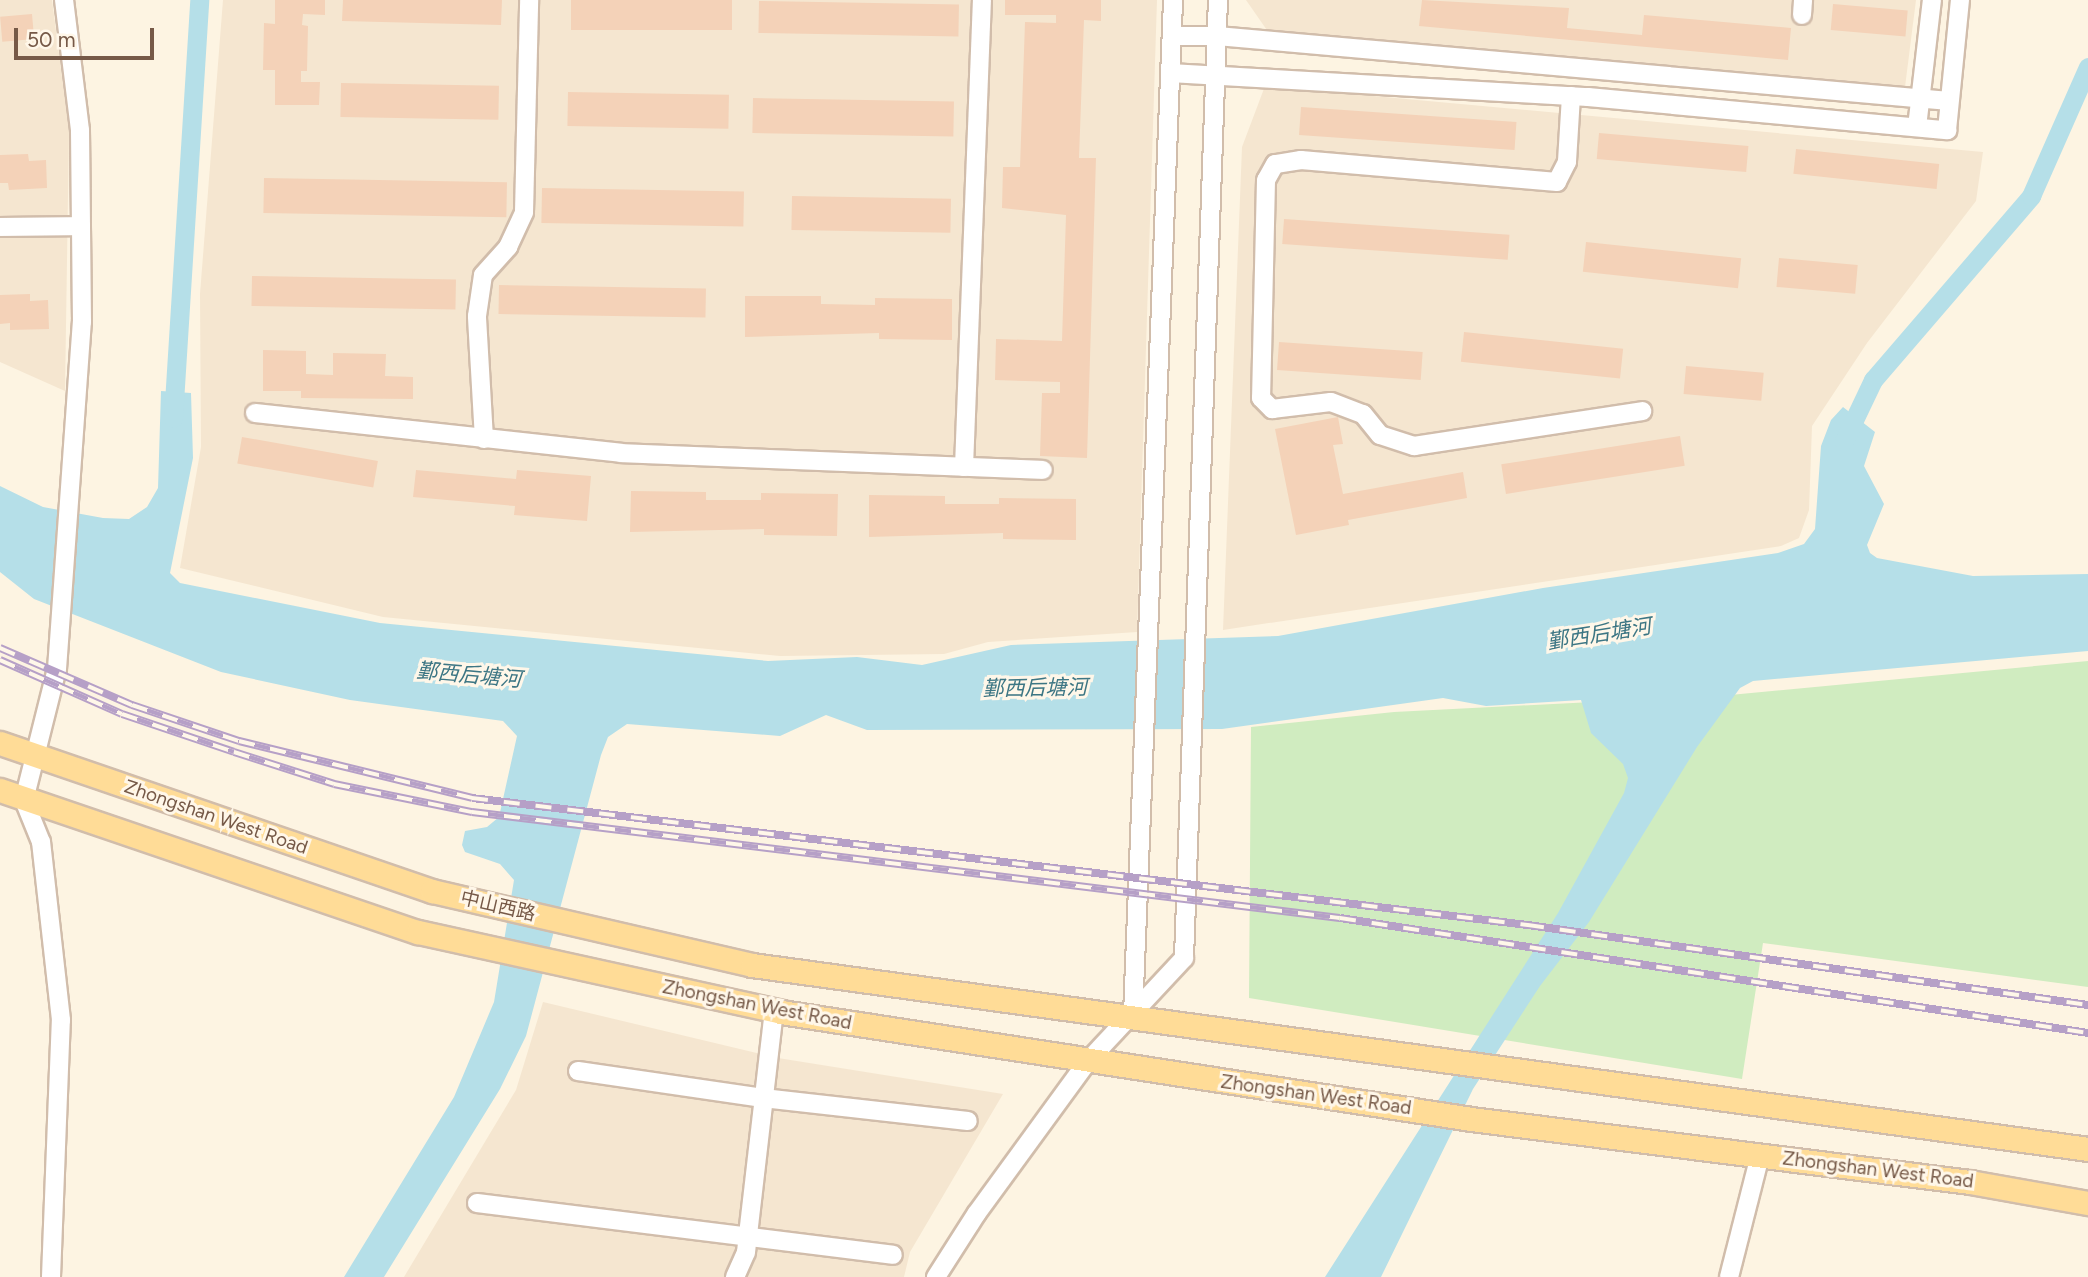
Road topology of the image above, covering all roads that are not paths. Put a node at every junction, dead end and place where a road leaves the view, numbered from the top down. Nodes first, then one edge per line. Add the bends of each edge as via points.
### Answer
1 (64, 0) edge
2 (529, 0) edge
3 (982, 0) edge
4 (1173, 0) edge
5 (1218, 0) edge
6 (1932, 0) edge
7 (1960, 0) edge
8 (1172, 36) junction
9 (1217, 36) junction
10 (1170, 73) junction
11 (1216, 74) junction
12 (1571, 96) junction
13 (1920, 99) junction
14 (1949, 101) junction
15 (1917, 127) junction
16 (81, 226) junction
17 (0, 227) edge
18 (1642, 411) dead end
19 (255, 413) dead end
20 (484, 439) junction
21 (964, 467) junction
22 (1043, 470) dead end
23 (0, 743) edge
24 (35, 756) junction
25 (0, 790) edge
26 (24, 800) junction
27 (432, 891) joint
28 (564, 922) joint
29 (774, 1011) junction
30 (1133, 1015) junction
31 (1088, 1061) junction
32 (578, 1071) dead end
33 (763, 1098) junction
34 (968, 1121) dead end
35 (2088, 1149) edge
36 (1760, 1155) junction
37 (477, 1203) dead end
38 (2088, 1203) edge
39 (748, 1237) junction
40 (893, 1255) dead end
41 (51, 1277) edge
42 (735, 1277) edge
43 (936, 1277) edge
44 (1729, 1277) edge

1 - 16 street via 80,130
2 - 20 street via 524,212 508,247 483,275 477,316
3 - 21 street
4 - 8 street
5 - 9 street
6 - 13 street
7 - 14 street
8 - 9 street
8 - 10 street
9 - 11 street
9 - 13 street
10 - 11 street
10 - 30 street
11 - 12 street
11 - 30 street via 1184,958
12 - 15 street
12 - 18 street via 1567,162 1557,182 1301,160 1275,164 1266,180 1261,398 1272,408 1331,402 1363,414 1380,435 1414,446
13 - 14 street
13 - 15 street
14 - 15 street via 1947,130
16 - 17 street
16 - 24 street via 82,322 63,615 57,669
19 - 20 street
20 - 21 street via 621,453
21 - 22 street
23 - 24 main road, Zhongshan West Road
24 - 26 street
24 - 27 main road, Zhongshan West Road
25 - 26 main road
26 - 29 main road, Zhongshan West Road via 418,932
26 - 41 street via 41,842 61,1020
27 - 28 main road, 中山西路
28 - 30 main road, Zhongshan West Road via 752,965
29 - 31 main road, Zhongshan West Road
29 - 33 street
30 - 31 street
30 - 35 main road, Zhongshan West Road
31 - 36 main road, Zhongshan West Road via 1471,1119
31 - 43 street via 976,1213
32 - 33 street
33 - 34 street
33 - 39 street
36 - 38 main road, Zhongshan West Road via 1970,1182
36 - 44 street
37 - 39 street
39 - 40 street
39 - 42 street

